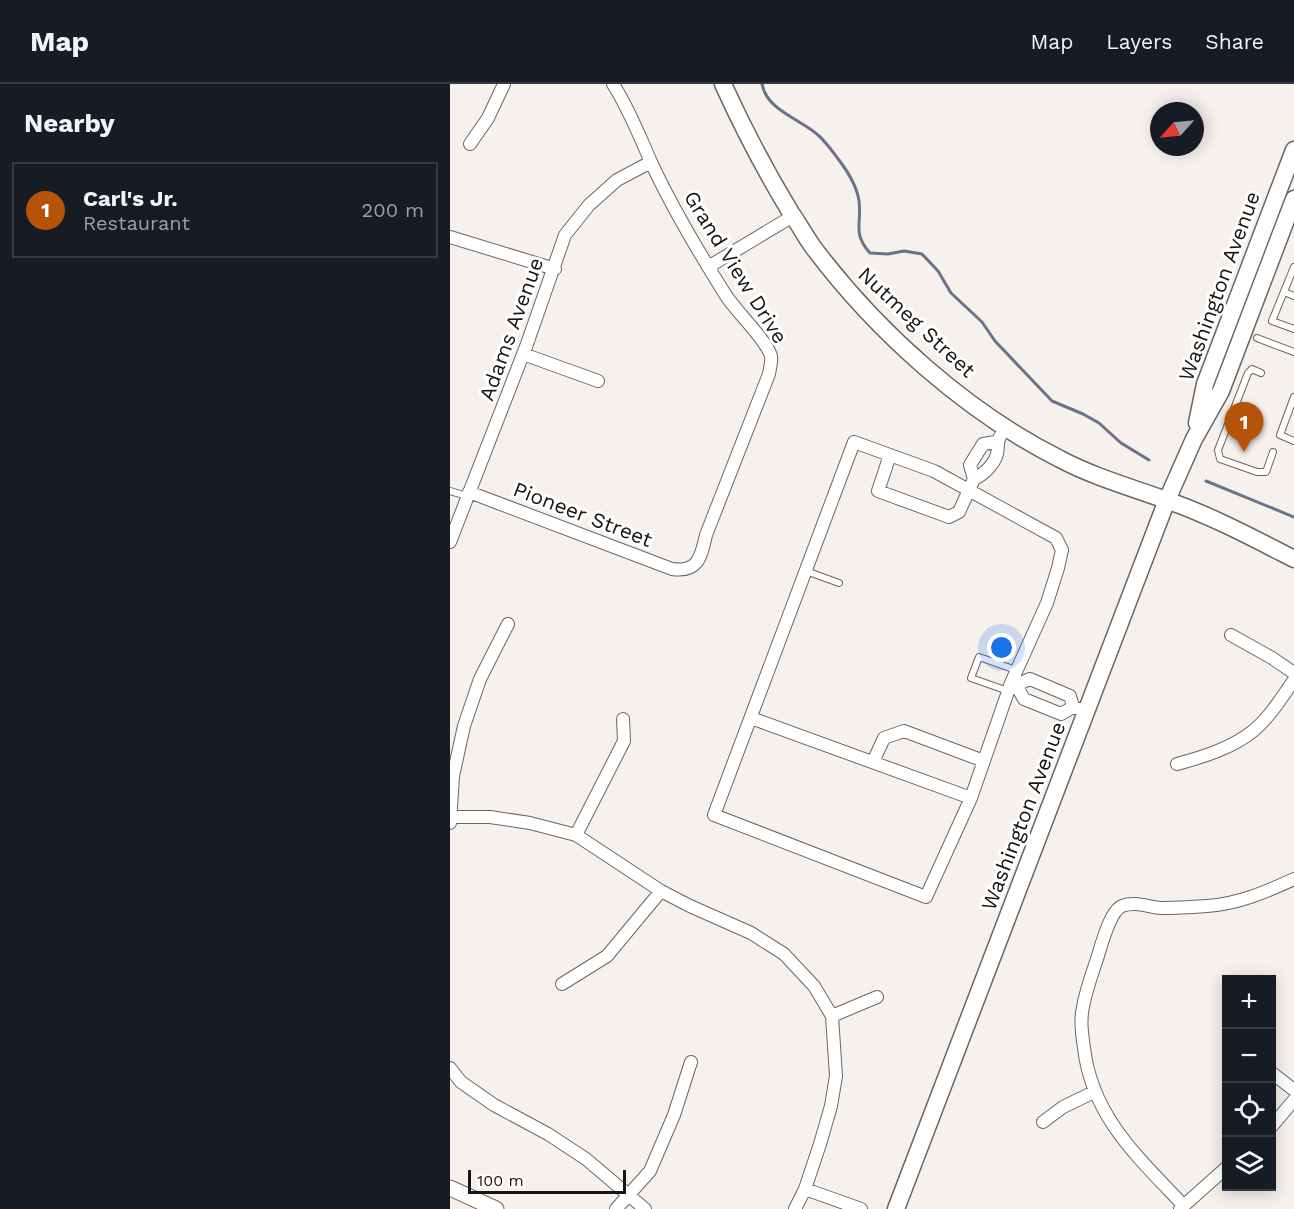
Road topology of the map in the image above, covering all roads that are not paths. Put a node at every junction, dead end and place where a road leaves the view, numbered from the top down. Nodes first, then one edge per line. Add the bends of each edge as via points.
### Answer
1 (504, 84) edge
2 (613, 84) edge
3 (723, 84) edge
4 (470, 144) dead end
5 (1294, 150) edge
6 (651, 162) junction
7 (1282, 181) junction
8 (1294, 199) edge
9 (793, 216) junction
10 (450, 237) edge
11 (1273, 253) junction
12 (1254, 256) junction
13 (708, 267) junction
14 (1294, 267) edge
15 (555, 268) junction
16 (1284, 292) junction
17 (1294, 296) edge
18 (1294, 329) edge
19 (1250, 335) junction
20 (1294, 352) edge
21 (523, 354) junction
22 (1261, 373) dead end
23 (598, 381) dead end
24 (1294, 397) edge
25 (1006, 427) junction
26 (1194, 439) junction
27 (1294, 441) edge
28 (996, 442) junction
29 (1273, 452) dead end
30 (890, 455) junction
31 (976, 455) junction
32 (990, 464) junction
33 (972, 484) junction
34 (450, 490) edge
35 (469, 494) junction
36 (1167, 500) junction
37 (450, 542) edge
38 (1294, 559) edge
39 (684, 571) joint
40 (806, 571) junction
41 (839, 583) dead end
42 (508, 624) dead end
43 (1230, 635) dead end
44 (1016, 670) junction
45 (1294, 673) edge
46 (1294, 680) edge
47 (1041, 684) junction
48 (1012, 686) junction
49 (1033, 702) junction
50 (1080, 709) junction
51 (751, 718) junction
52 (623, 719) dead end
53 (984, 761) junction
54 (873, 762) junction
55 (1177, 764) dead end
56 (971, 798) junction
57 (450, 820) edge
58 (576, 835) junction
59 (1294, 879) edge
60 (661, 891) junction
61 (562, 984) dead end
62 (877, 997) dead end
63 (832, 1016) junction
64 (691, 1062) dead end
65 (450, 1068) edge
66 (1276, 1076) edge
67 (1294, 1090) edge
68 (1094, 1092) junction
69 (1294, 1100) edge
70 (1276, 1121) edge
71 (1043, 1122) dead end
72 (1222, 1172) edge
73 (450, 1188) edge
74 (805, 1189) junction
75 (628, 1196) junction
76 (1182, 1207) edge
77 (496, 1209) edge
78 (616, 1209) edge
79 (645, 1209) edge
80 (795, 1209) edge
81 (861, 1209) edge
82 (896, 1209) edge

1 - 4 street
2 - 6 street, Grand View Drive
3 - 9 main road, Nutmeg Street
5 - 7 main road, Washington Avenue
6 - 13 street, Grand View Drive
6 - 15 street, Adams Avenue via 617,180 589,205 565,235
7 - 11 main road via 1284,194 1270,235
7 - 12 main road, Washington Avenue
8 - 11 main road, Washington Avenue
9 - 13 street
9 - 25 main road, Nutmeg Street via 837,278 881,326 933,372
10 - 15 street
11 - 19 main road, Washington Avenue
12 - 19 main road via 1255,273 1238,327
12 - 26 main road, Washington Avenue via 1205,384
13 - 39 street, Grand View Drive via 772,358 702,554 695,565
14 - 16 lane
15 - 21 street, Adams Avenue
16 - 17 lane
16 - 18 lane via 1272,321
19 - 20 lane
19 - 26 main road, Washington Avenue
21 - 23 street
21 - 35 street, Adams Avenue
22 - 29 lane via 1252,369 1248,373 1218,450 1220,459 1257,472 1266,472
24 - 27 lane via 1280,435
25 - 28 street
25 - 36 main road, Nutmeg Street via 1099,478
26 - 36 main road, Washington Avenue
28 - 31 street via 983,444
28 - 32 street via 997,454
30 - 33 street
30 - 33 street via 878,491 949,517 959,512
30 - 40 street via 854,442
31 - 32 street
31 - 33 street via 970,465
32 - 33 street
33 - 44 street via 1056,538 1062,550 1047,603
34 - 35 lane
35 - 37 street, Adams Avenue
35 - 39 street, Pioneer Street
36 - 38 main road, Nutmeg Street
36 - 50 main road, Washington Avenue
40 - 41 lane
40 - 51 street
42 - 57 street via 480,679 464,726 453,776
43 - 45 street
44 - 48 street
44 - 48 lane via 979,657 971,678
46 - 55 street via 1254,730 1233,744
47 - 48 street via 1030,679
47 - 49 street
47 - 50 street via 1070,696
48 - 49 street via 1024,699
48 - 53 street
49 - 50 street via 1061,714
50 - 82 main road, Washington Avenue
51 - 54 street
51 - 56 street via 714,815 926,897
52 - 58 street via 624,741
53 - 54 street via 904,731 884,738
53 - 56 street
54 - 56 street
57 - 58 street via 490,817
58 - 60 street
59 - 68 street via 1255,897 1210,906 1161,908 1135,903 1119,907 1100,949 1083,1008 1085,1062
60 - 61 street via 607,956
60 - 63 street via 751,933 784,954 814,986
62 - 63 street
63 - 74 street via 836,1076 831,1106
64 - 75 street via 674,1116 650,1171
65 - 75 street via 460,1082 586,1159
66 - 67 street
68 - 71 street
68 - 76 street via 1118,1133
69 - 70 street
72 - 76 street
73 - 77 street
74 - 80 street
74 - 81 street
75 - 78 street
75 - 79 street

